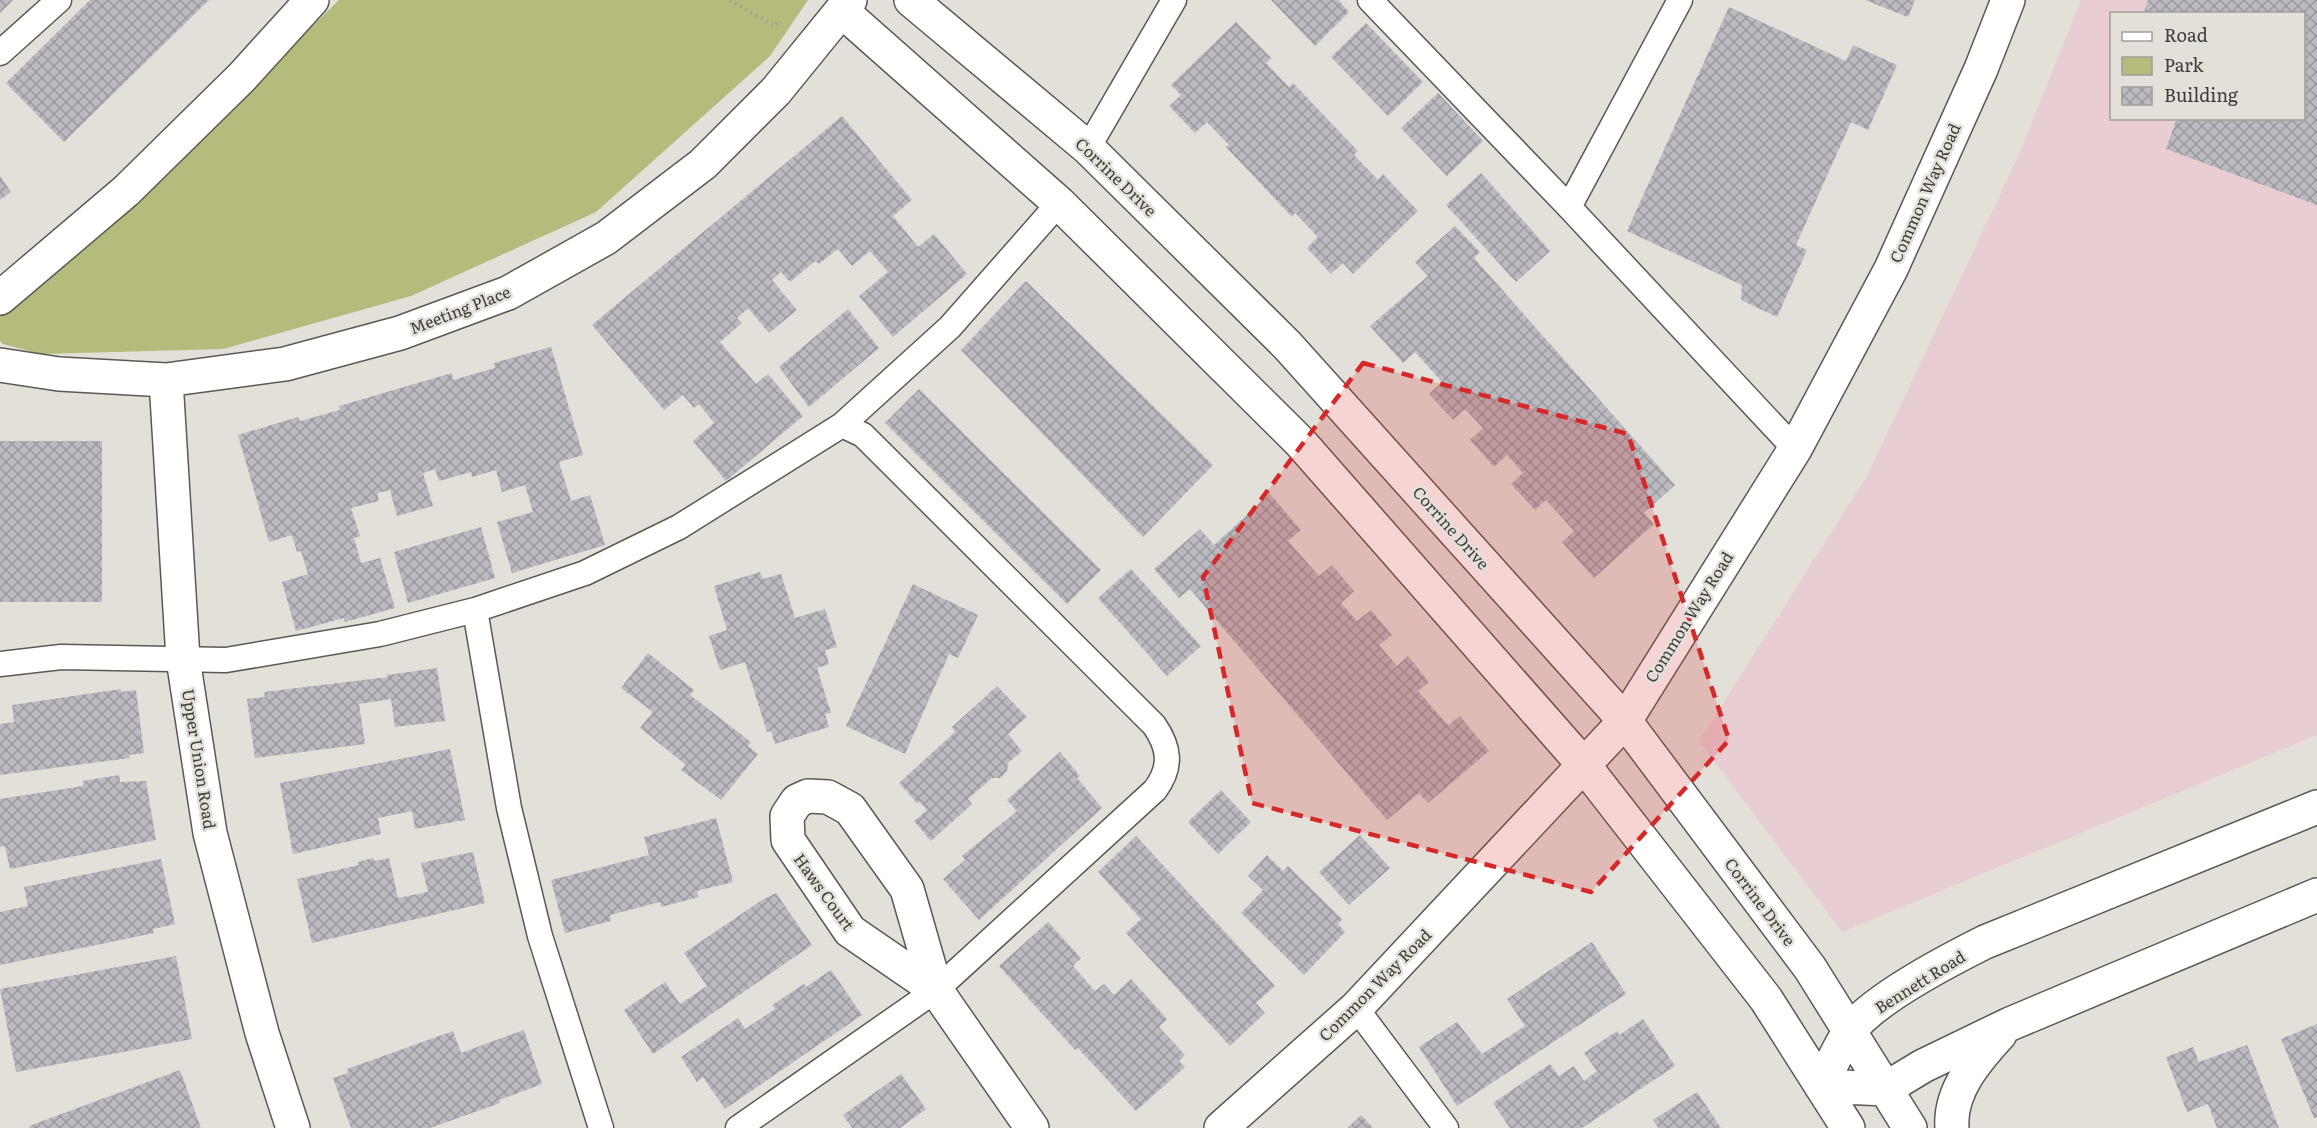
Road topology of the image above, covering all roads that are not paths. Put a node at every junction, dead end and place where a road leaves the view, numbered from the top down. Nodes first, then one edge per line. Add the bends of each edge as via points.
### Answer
1 (58, 0) edge
2 (312, 0) edge
3 (910, 0) edge
4 (1174, 0) edge
5 (1680, 0) edge
6 (2008, 0) edge
7 (1380, 4) edge
8 (846, 5) edge
9 (0, 53) edge
10 (1088, 148) junction
11 (1059, 203) junction
12 (1569, 207) junction
13 (0, 298) edge
14 (0, 365) edge
15 (166, 380) junction
16 (842, 425) junction
17 (1795, 449) junction
18 (475, 610) junction
19 (183, 659) junction
20 (0, 664) edge
21 (1625, 721) junction
22 (1583, 764) junction
23 (2317, 807) edge
24 (2317, 895) edge
25 (936, 990) junction
26 (1356, 1008) junction
27 (2010, 1024) junction
28 (1850, 1031) junction
29 (1821, 1086) junction
30 (1885, 1089) junction
31 (293, 1128) edge
32 (601, 1128) edge
33 (738, 1128) edge
34 (1032, 1128) edge
35 (1221, 1128) edge
36 (1446, 1128) edge
37 (1848, 1128) edge
38 (1910, 1128) edge
39 (1952, 1128) edge

1 - 9 lane
2 - 13 street via 242,77 126,191
3 - 10 street, Corrine Drive
4 - 10 lane
5 - 12 lane
6 - 17 street, Common Way Road via 1982,69 1891,269
7 - 12 lane
8 - 11 street
8 - 15 street, Meeting Place via 776,91 703,164 606,238 508,293 400,333 285,364
10 - 21 street, Corrine Drive via 1287,345
11 - 16 lane via 950,327
11 - 22 street via 1300,442
12 - 17 lane
14 - 15 street, Meeting Place via 59,374
15 - 19 street, Upper Union Road
16 - 18 lane via 679,527 585,573
16 - 25 lane via 863,435 1154,725 1169,755 1162,781 1155,790
17 - 21 street, Common Way Road
18 - 19 lane via 380,634 246,657
18 - 32 lane via 509,808 540,936
19 - 20 lane via 61,657
19 - 31 street, Upper Union Road via 213,844 262,1033
21 - 22 street, Common Way Road
21 - 28 street, Corrine Drive via 1810,968
22 - 26 street, Common Way Road
22 - 29 street via 1766,999
23 - 28 street, Bennett Road via 1985,942 1908,985
24 - 27 street
25 - 25 street, Haws Court via 907,889 850,809 828,797 808,796 797,801 787,816 788,840 849,931
25 - 33 lane
25 - 34 street, Haws Court
26 - 35 street, Common Way Road
26 - 36 lane
27 - 30 street
27 - 39 street via 1964,1078
28 - 29 street, Bennett Road
28 - 30 street, Corrine Drive
29 - 30 street
29 - 37 street
30 - 38 street, Corrine Drive

